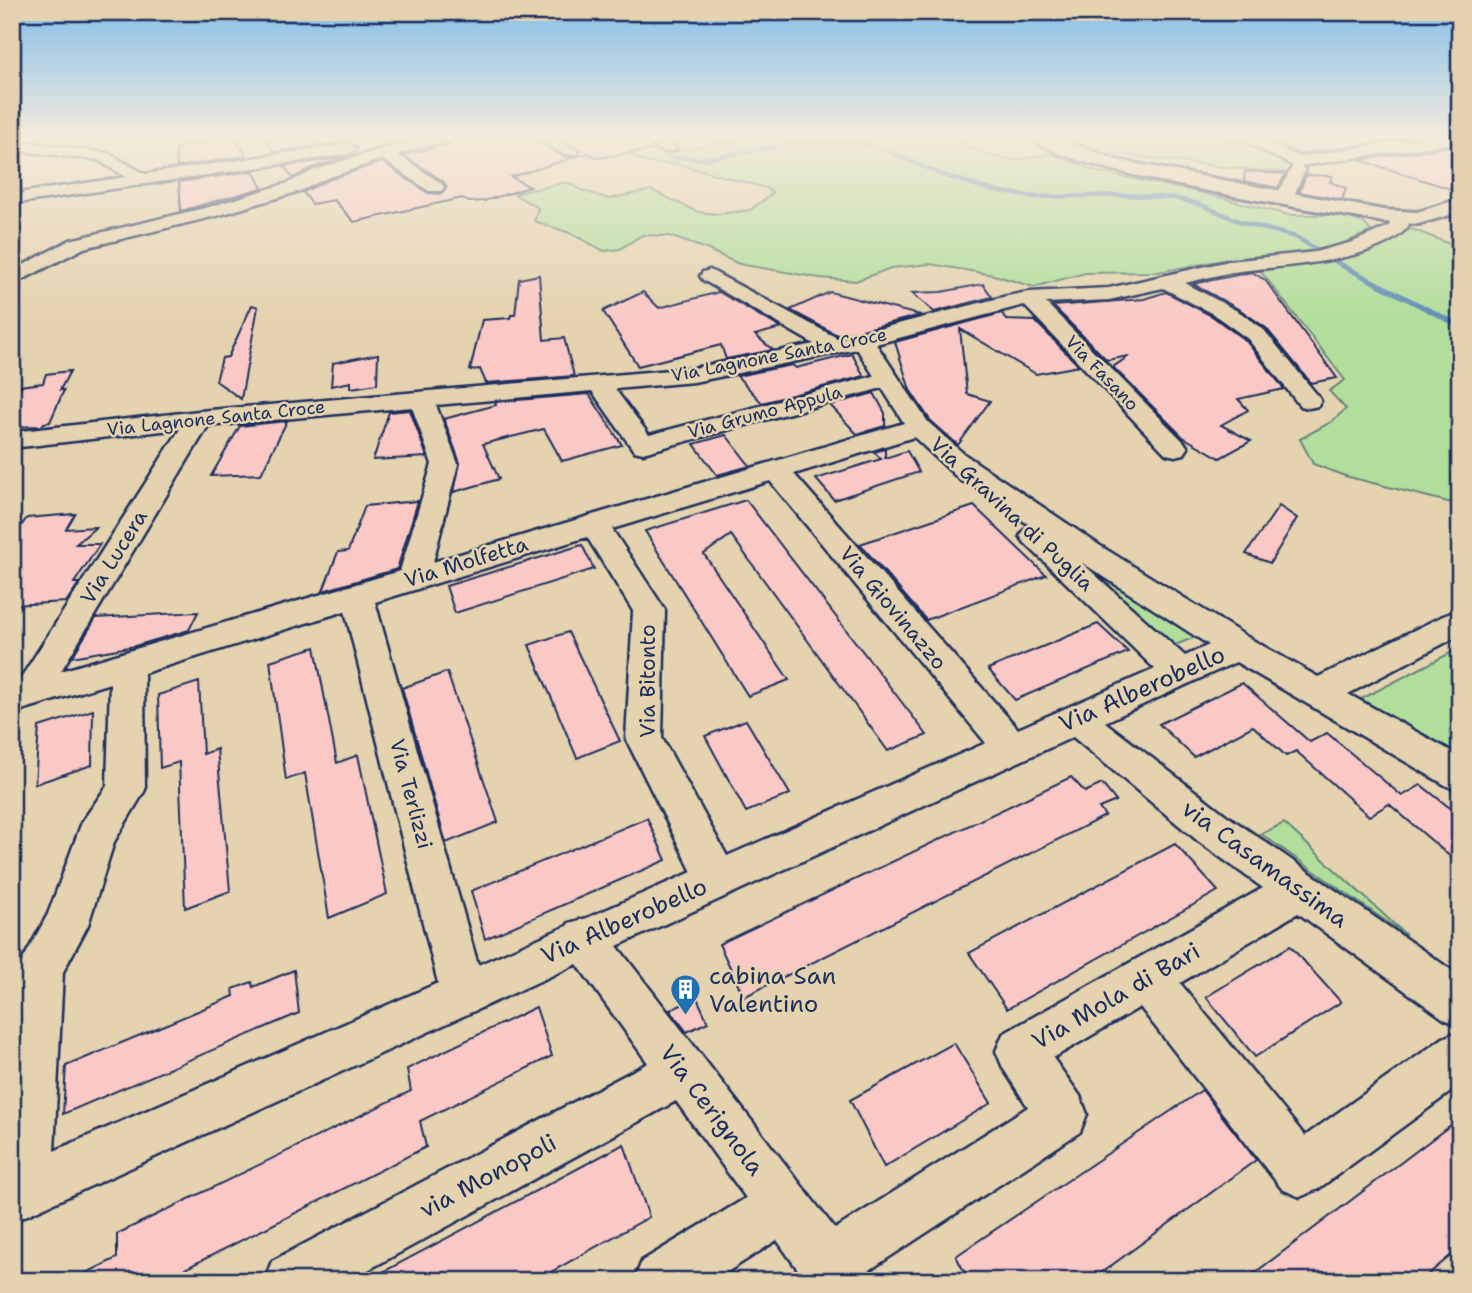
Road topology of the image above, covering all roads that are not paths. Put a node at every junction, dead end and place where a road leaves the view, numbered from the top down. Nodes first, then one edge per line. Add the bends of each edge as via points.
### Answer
1 (260, 197) edge
2 (1281, 197) edge
3 (1284, 198) joint
4 (1460, 205) edge
5 (1396, 218) junction
6 (710, 276) dead end
7 (12, 279) edge
8 (1169, 283) junction
9 (1029, 298) junction
10 (850, 344) junction
11 (888, 379) junction
12 (599, 384) junction
13 (421, 399) junction
14 (1309, 401) dead end
15 (199, 419) junction
16 (919, 427) junction
17 (12, 440) edge
18 (1175, 448) dead end
19 (955, 460) junction
20 (776, 470) junction
21 (594, 524) junction
22 (413, 578) junction
23 (357, 594) junction
24 (1460, 628) edge
25 (1237, 647) junction
26 (127, 664) junction
27 (1179, 671) junction
28 (1318, 693) junction
29 (21, 697) edge
30 (1074, 718) junction
31 (1011, 747) junction
32 (1460, 775) edge
33 (717, 879) junction
34 (1299, 890) junction
35 (584, 939) junction
36 (1147, 979) junction
37 (463, 993) junction
38 (1460, 1003) edge
39 (1460, 1055) edge
40 (683, 1071) junction
41 (19, 1193) edge
42 (784, 1205) junction
43 (834, 1273) edge
44 (292, 1281) edge
45 (662, 1281) edge

1 - 7 street via 77,244
2 - 3 main road
3 - 5 main road
4 - 5 main road via 1418,218
5 - 8 street, Via Lagnone Santa Croce via 1399,225 1394,231 1326,256 1238,266
6 - 10 street
8 - 9 street, Via Lagnone Santa Croce via 1109,294
8 - 14 street via 1250,330
9 - 10 street, Via Lagnone Santa Croce
9 - 18 street, Via Fasano
10 - 11 street, Via Gravina di Puglia
10 - 12 street, Via Lagnone Santa Croce via 694,375
11 - 12 street, Via Grumo Appula via 643,445
11 - 16 street, Via Gravina di Puglia
12 - 13 street, Via Lagnone Santa Croce
13 - 15 street, Via Lagnone Santa Croce
13 - 22 street via 445,464
15 - 17 street, Via Lagnone Santa Croce
15 - 29 street, Via Lucera
16 - 19 street, Via Gravina di Puglia
16 - 20 street, Via Molfetta
19 - 25 street
19 - 27 street, Via Gravina di Puglia
20 - 21 street, Via Molfetta
20 - 31 street, Via Giovinazzo
21 - 22 street, Via Molfetta
21 - 33 street, Via Bitonto via 649,610 644,739
22 - 23 street, Via Molfetta
23 - 26 street, Via Molfetta
23 - 37 street, Via Terlizzi
24 - 28 street via 1454,624
25 - 27 street, Via Alberobello
25 - 28 street
26 - 29 street, Via Molfetta
26 - 41 street via 126,790 96,835 66,925 41,967
27 - 30 street, Via Alberobello
28 - 32 street
30 - 31 street, Via Alberobello
30 - 34 street, via Casamassima via 1212,828
31 - 33 street, Via Alberobello
33 - 35 street, Via Alberobello
34 - 36 street, Via Mola di Bari
34 - 38 street, via Casamassima
35 - 37 street, Via Alberobello
35 - 40 street, Via Cerignola
36 - 39 street via 1300,1171
36 - 43 street, Via Mola di Bari via 1020,1051 1062,1114
37 - 41 street, Via Alberobello
40 - 42 street, Via Cerignola
40 - 44 street, via Monopoli
42 - 43 street, Via Cerignola
42 - 45 street

